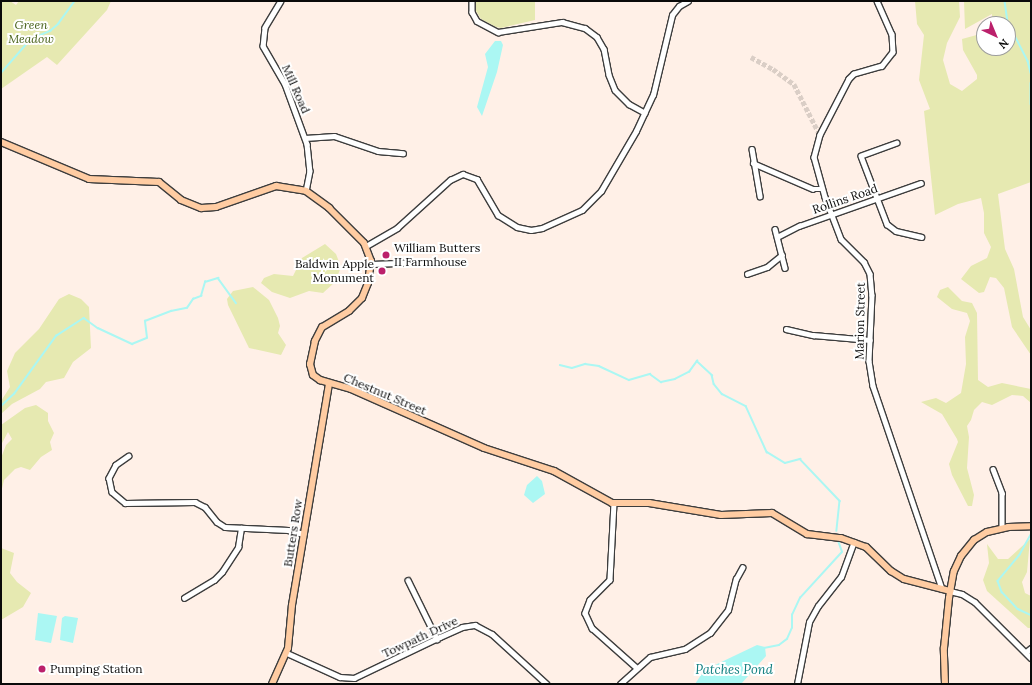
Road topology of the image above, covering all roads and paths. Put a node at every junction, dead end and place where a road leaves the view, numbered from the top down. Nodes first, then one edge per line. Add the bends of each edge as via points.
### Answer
1 (281, 1) edge
2 (472, 1) edge
3 (688, 1) edge
4 (877, 1) edge
5 (645, 113) junction
6 (305, 138) junction
7 (1, 142) edge
8 (897, 143) dead end
9 (752, 149) dead end
10 (403, 153) dead end
11 (753, 163) junction
12 (921, 183) dead end
13 (822, 189) junction
14 (306, 191) junction
15 (760, 196) dead end
16 (877, 200) junction
17 (832, 215) junction
18 (775, 228) dead end
19 (777, 237) junction
20 (922, 237) dead end
21 (366, 246) junction
22 (782, 254) junction
23 (425, 262) dead end
24 (371, 264) junction
25 (785, 268) dead end
26 (747, 274) dead end
27 (786, 329) dead end
28 (870, 340) junction
29 (330, 384) junction
30 (129, 456) dead end
31 (993, 468) dead end
32 (614, 504) junction
33 (1031, 526) edge
34 (241, 528) junction
35 (1002, 528) junction
36 (304, 534) junction
37 (854, 542) junction
38 (742, 568) dead end
39 (408, 580) dead end
40 (942, 589) junction
41 (950, 591) junction
42 (184, 598) dead end
43 (436, 639) junction
44 (1031, 648) edge
45 (1026, 652) junction
46 (287, 653) junction
47 (1031, 658) edge
48 (637, 668) junction
49 (272, 684) edge
50 (547, 684) edge
51 (620, 684) edge
52 (797, 684) edge
53 (945, 684) edge

1 - 6 street, Mill Road via 265,28 263,46 285,84
2 - 5 street via 473,15 477,21 498,32 562,22 585,28 597,37 604,49 615,90 629,104
3 - 5 street via 675,9 671,19 653,95
4 - 13 street, Marion Street via 892,34 894,49 882,66 851,76 820,135 814,157
5 - 21 street via 601,191 588,206 571,217 537,229 513,226 495,211 477,179 463,174 450,180 397,228
6 - 10 street via 338,136 373,150
6 - 14 street, Mill Road via 310,164
7 - 14 street, Chestnut Street via 89,179 160,182 181,200 201,208 216,207 278,186
8 - 16 street via 861,156
9 - 11 street
11 - 13 street via 813,189
11 - 15 street via 761,190
12 - 16 street, Rollins Road
13 - 17 street, Marion Street
14 - 21 street, Chestnut Street via 329,208
16 - 17 street, Rollins Road
16 - 20 street via 886,222 892,229
17 - 19 street, Rollins Road
17 - 28 street, Marion Street via 845,244 864,262 870,274
18 - 19 street
19 - 22 street
21 - 24 street, Chestnut Street
22 - 25 street
22 - 26 street via 768,267
23 - 24 street
24 - 29 street, Chestnut Street via 362,298 349,311 322,327 315,341 311,370 316,378
27 - 28 street via 813,335
28 - 40 street, Marion Street via 870,368 876,398
29 - 32 street, Chestnut Street via 351,389 478,446 554,471
29 - 36 street, Butters Row
30 - 34 street via 116,464 109,478 111,490 120,500 134,504 195,502 205,507 220,525
31 - 35 street via 1002,493
32 - 37 street via 649,502 721,515 772,513 807,534
32 - 48 street via 610,580 590,600 585,613 590,626
33 - 35 street
34 - 36 street via 288,530
34 - 42 street via 239,545 222,572 211,582
35 - 41 street via 982,534 966,548 956,565
36 - 46 street, Butters Row
37 - 40 street via 873,551 900,577
37 - 52 street via 841,576 809,622
38 - 48 street via 728,610 710,633 685,649 650,657
39 - 43 street
40 - 41 street
41 - 45 street via 962,594 975,602
41 - 53 street via 944,644
43 - 46 street, Towpath Drive via 365,674 351,678 340,677
43 - 50 street, Towpath Drive via 467,626 482,627
44 - 45 street
45 - 47 street
46 - 49 street, Butters Row
48 - 51 street

